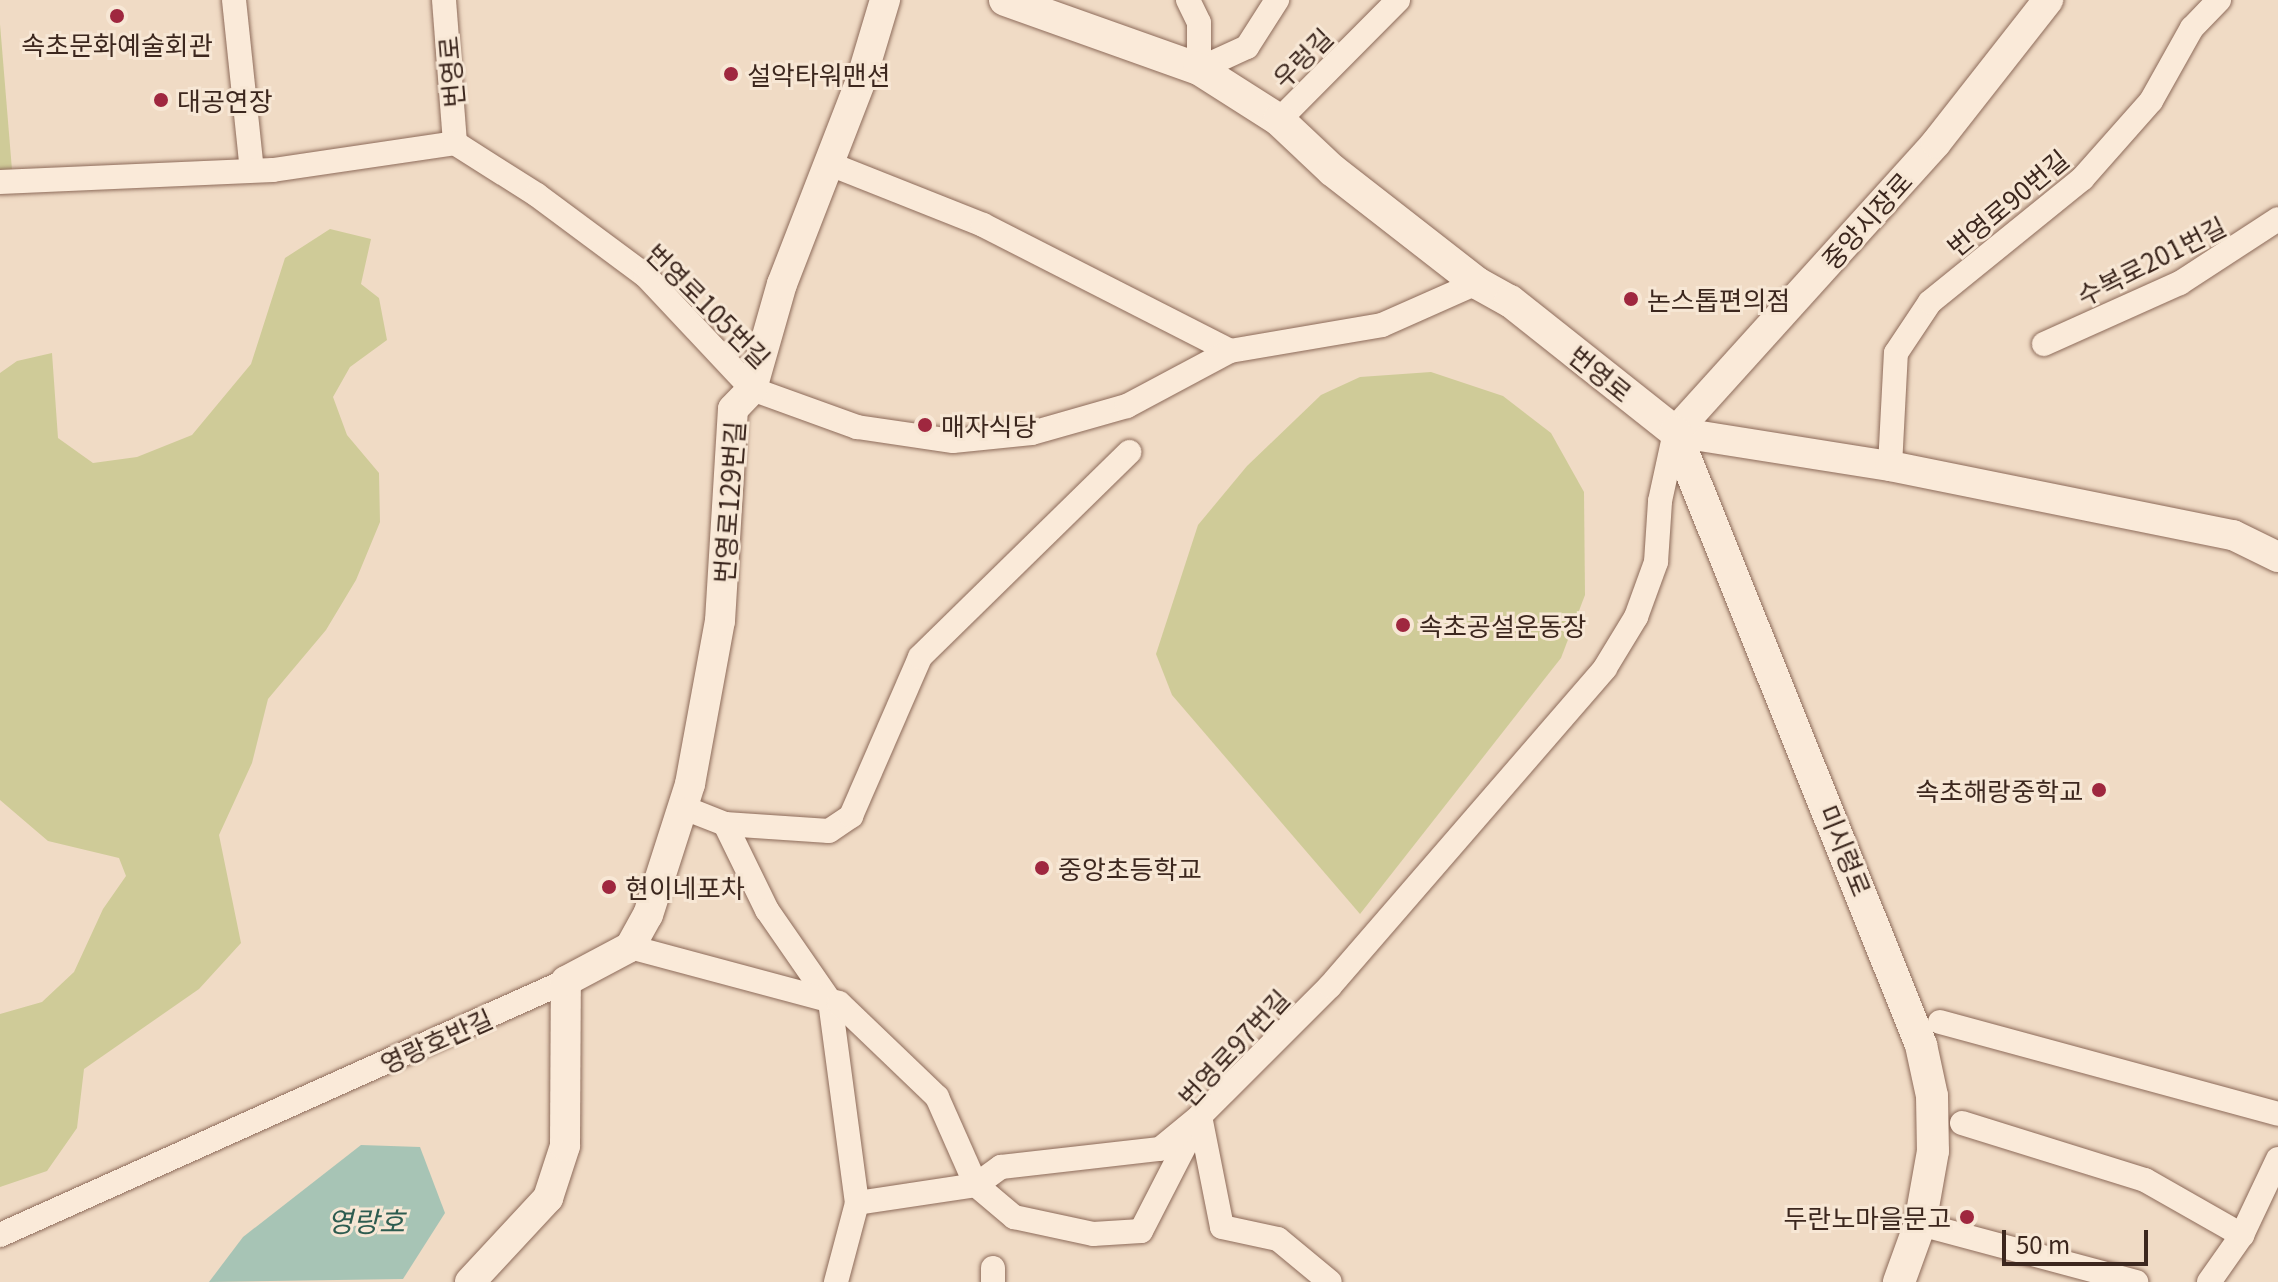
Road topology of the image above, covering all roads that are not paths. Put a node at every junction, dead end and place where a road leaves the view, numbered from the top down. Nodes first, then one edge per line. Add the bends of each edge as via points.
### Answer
1 (234, 0) edge
2 (444, 0) edge
3 (885, 0) edge
4 (1005, 0) edge
5 (1188, 0) edge
6 (1277, 0) edge
7 (1398, 0) edge
8 (2048, 0) edge
9 (2219, 0) edge
10 (1199, 69) junction
11 (1279, 120) junction
12 (455, 143) junction
13 (830, 164) junction
14 (252, 170) junction
15 (0, 182) edge
16 (2278, 219) edge
17 (1477, 283) junction
18 (2044, 344) dead end
19 (1230, 351) junction
20 (752, 389) junction
21 (1675, 432) junction
22 (1129, 452) dead end
23 (1890, 466) junction
24 (2278, 557) edge
25 (682, 807) junction
26 (725, 824) junction
27 (630, 947) junction
28 (566, 981) junction
29 (830, 1001) junction
30 (1940, 1022) dead end
31 (2278, 1114) edge
32 (1200, 1116) junction
33 (1962, 1123) dead end
34 (2278, 1159) edge
35 (976, 1185) junction
36 (857, 1203) junction
37 (1920, 1224) junction
38 (0, 1235) edge
39 (2242, 1235) junction
40 (470, 1282) edge
41 (836, 1282) edge
42 (1330, 1282) edge
43 (1899, 1282) edge
44 (2136, 1282) edge
45 (2209, 1282) edge

1 - 14 street
2 - 12 street, 번영로
3 - 13 street, 번영로129번길
4 - 10 main road, 번영로
5 - 10 street via 1199,23
6 - 10 street via 1247,47
7 - 11 street, 우렁길
8 - 21 street, 중앙시장로 via 1936,143
9 - 23 street, 번영로90번길 via 2192,28 2151,101 2082,179 1930,302 1896,353
10 - 11 main road, 번영로
11 - 17 main road, 번영로 via 1332,170
12 - 14 street
12 - 20 street, 번영로105번길 via 537,195 646,276
13 - 19 street via 983,225
13 - 20 street, 번영로129번길 via 782,284
14 - 15 street
16 - 18 street, 수복로201번길 via 2180,283
17 - 19 street, 번영로105번길 via 1382,325
17 - 21 main road, 번영로 via 1510,301
19 - 20 street, 번영로105번길 via 1127,406 1032,433 953,441 857,427
20 - 25 street, 번영로129번길 via 733,409 720,621
21 - 23 street, 번영로
21 - 32 street, 번영로97번길 via 1660,501 1656,562 1636,617 1605,668 1330,986
21 - 37 main road, 미시령로 via 1921,1045 1932,1096 1933,1151
22 - 26 street via 920,657 851,816 829,831
23 - 24 street, 번영로 via 2233,535
25 - 26 street
25 - 27 street, 번영로129번길 via 648,915
26 - 29 street via 767,910
27 - 28 street
27 - 29 street, 번영로97번길
28 - 38 street, 영랑호반길
28 - 40 street via 565,1146 548,1198
29 - 35 street, 번영로97번길 via 839,1003 937,1097
29 - 36 street
30 - 31 street
32 - 35 street via 1160,1149 1001,1167
32 - 35 street, 번영로97번길 via 1141,1231 1093,1234 1014,1217
32 - 42 street via 1222,1227 1278,1239
33 - 39 street via 2145,1180
34 - 39 street
35 - 36 street
36 - 41 street
37 - 43 main road, 미시령로
37 - 44 street
39 - 45 street

